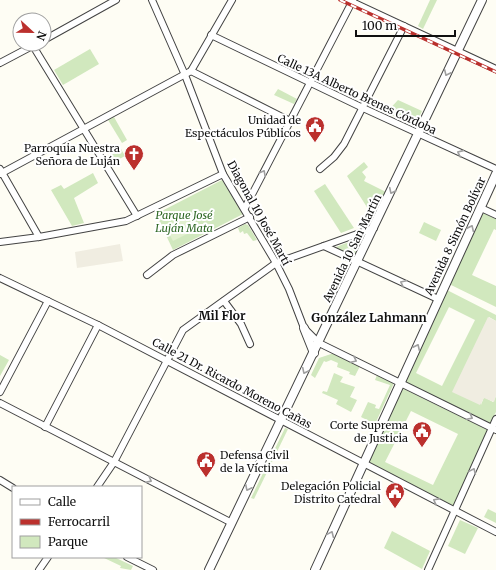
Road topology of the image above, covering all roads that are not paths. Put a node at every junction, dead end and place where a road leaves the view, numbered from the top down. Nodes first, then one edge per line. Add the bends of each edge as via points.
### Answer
1 (116, 0) edge
2 (152, 0) edge
3 (232, 0) edge
4 (482, 0) edge
5 (351, 1) edge
6 (404, 26) junction
7 (211, 35) junction
8 (52, 36) edge
9 (457, 51) junction
10 (21, 52) edge
11 (39, 52) edge
12 (0, 63) edge
13 (496, 69) edge
14 (191, 71) junction
15 (184, 75) junction
16 (309, 83) junction
17 (363, 108) junction
18 (290, 121) junction
19 (83, 128) junction
20 (418, 134) junction
21 (496, 168) edge
22 (320, 169) dead end
23 (1, 172) edge
24 (223, 174) junction
25 (496, 174) edge
26 (245, 208) junction
27 (480, 208) junction
28 (496, 215) edge
29 (138, 216) junction
30 (250, 217) junction
31 (374, 228) junction
32 (39, 237) junction
33 (0, 242) edge
34 (324, 246) junction
35 (357, 262) junction
36 (276, 263) junction
37 (147, 275) dead end
38 (0, 278) edge
39 (438, 299) junction
40 (48, 301) junction
41 (224, 301) junction
42 (98, 325) junction
43 (304, 328) junction
44 (319, 343) junction
45 (250, 344) dead end
46 (314, 353) junction
47 (167, 360) junction
48 (400, 382) junction
49 (0, 392) edge
50 (0, 403) edge
51 (496, 419) edge
52 (281, 420) junction
53 (45, 427) junction
54 (494, 429) edge
55 (114, 462) junction
56 (363, 462) junction
57 (0, 480) edge
58 (97, 486) edge
59 (12, 487) edge
60 (455, 511) junction
61 (232, 523) junction
62 (496, 532) edge
63 (47, 558) edge
64 (129, 558) edge
65 (39, 570) edge
66 (153, 570) edge
67 (209, 570) edge
68 (316, 570) edge
69 (428, 570) edge

1 - 8 street
2 - 15 street, Diagonal 10 José Martí
3 - 7 street
4 - 9 street, Avenida 10 San Martín
5 - 6 street
5 - 16 street
6 - 9 street
6 - 17 street
7 - 14 street
7 - 16 street, Calle 13A Alberto Brenes Córdoba
9 - 13 street
9 -> 20 street, Avenida 10 San Martín
10 - 12 street
11 - 19 street
14 - 15 street
14 - 18 street
15 - 19 street
15 - 24 street, Diagonal 10 José Martí
16 - 17 street, Calle 13A Alberto Brenes Córdoba
16 - 18 street
17 - 20 street, Calle 13A Alberto Brenes Córdoba
17 - 22 street via 344,144
26 -> 18 street
19 - 23 street
19 - 29 street
21 -> 20 street, Calle 13A Alberto Brenes Córdoba
20 -> 31 street, Avenida 10 San Martín
23 - 32 street
24 - 26 street, Diagonal 10 José Martí
24 - 29 street
25 - 27 street, Avenida 8 Simón Bolívar
26 - 30 street, Diagonal 10 José Martí
27 - 28 street
39 -> 27 street, Avenida 8 Simón Bolívar
29 - 32 street via 126,221
30 - 36 street, Diagonal 10 José Martí
30 - 37 street via 173,255
31 - 34 street
31 - 35 street, Avenida 10 San Martín
32 - 33 street
34 - 35 street
34 - 36 street
39 -> 35 street
35 - 44 street, Avenida 10 San Martín
36 - 41 street
36 - 43 street, Diagonal 10 José Martí
38 - 40 street, Calle 21 Dr. Ricardo Moreno Cañas
48 -> 39 street, Avenida 8 Simón Bolívar
40 - 42 street, Calle 21 Dr. Ricardo Moreno Cañas
40 - 49 street
41 - 45 street via 241,324
41 - 47 street via 183,330
42 - 47 street, Calle 21 Dr. Ricardo Moreno Cañas
42 - 53 street
43 - 44 street, Diagonal 10 José Martí
43 - 46 street
44 - 46 street, Avenida 10 San Martín
44 -> 48 street, Diagonal 10 José Martí
46 -> 52 street, Avenida 10 San Martín
47 - 52 street, Calle 21 Dr. Ricardo Moreno Cañas
47 - 55 street
48 -> 54 street, Diagonal 10 José Martí
48 - 56 street, Avenida 8 Simón Bolívar
50 - 53 street
51 - 54 street
52 - 56 street, Calle 21 Dr. Ricardo Moreno Cañas
52 -> 61 street, Avenida 10 San Martín
53 - 55 street
60 -> 54 street
55 - 58 street
55 -> 61 street
60 -> 56 street, Calle 21 Dr. Ricardo Moreno Cañas
68 -> 56 street, Avenida 8 Simón Bolívar
57 - 59 street
60 - 62 street, Calle 21 Dr. Ricardo Moreno Cañas
60 - 69 street
61 - 67 street, Avenida 10 San Martín
63 - 65 street
64 - 66 street

